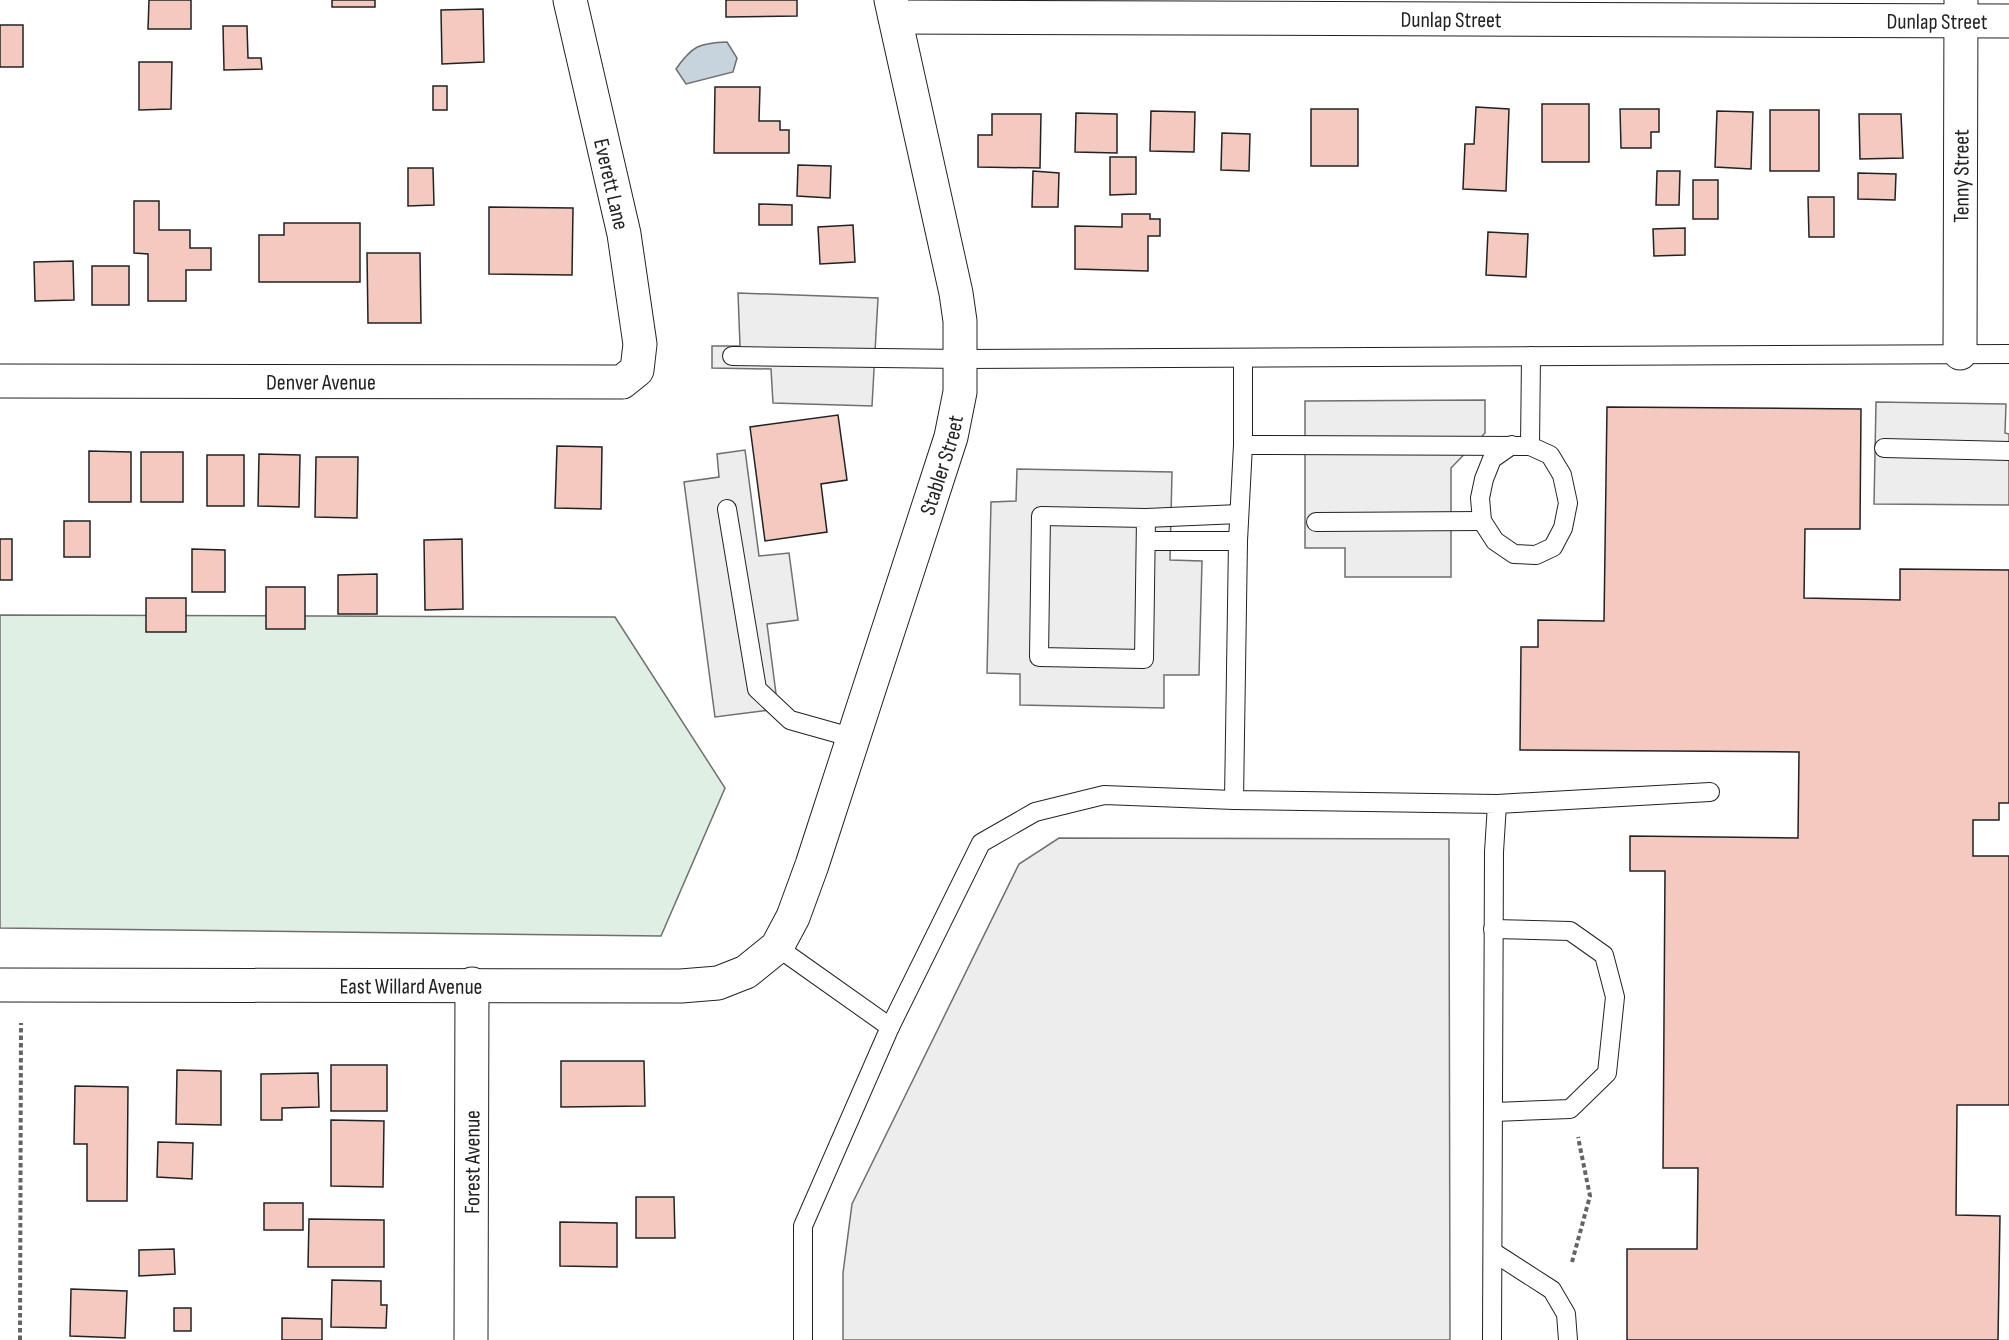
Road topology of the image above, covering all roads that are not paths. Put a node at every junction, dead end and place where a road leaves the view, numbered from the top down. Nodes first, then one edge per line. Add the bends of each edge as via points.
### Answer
1 (570, 0) edge
2 (893, 8) edge
3 (1961, 11) edge
4 (2009, 21) edge
5 (1960, 354) junction
6 (2009, 354) edge
7 (732, 356) dead end
8 (1531, 356) junction
9 (1243, 358) junction
10 (960, 359) junction
11 (637, 370) joint
12 (0, 381) edge
13 (1243, 445) junction
14 (1521, 446) junction
15 (1884, 448) dead end
16 (2009, 451) edge
17 (727, 509) dead end
18 (1239, 514) junction
19 (1146, 518) junction
20 (1482, 521) junction
21 (1316, 522) dead end
22 (1146, 541) junction
23 (1238, 541) junction
24 (854, 738) junction
25 (1710, 792) dead end
26 (1234, 800) junction
27 (1497, 804) junction
28 (793, 917) joint
29 (1494, 929) junction
30 (777, 947) junction
31 (472, 984) junction
32 (0, 985) edge
33 (890, 1027) junction
34 (1494, 1112) junction
35 (1492, 1252) junction
36 (471, 1340) edge
37 (802, 1340) edge
38 (1492, 1340) edge
39 (1568, 1340) edge

1 - 11 street, Everett Lane via 624,234 640,344
2 - 3 street, Dunlap Street
2 - 10 street, Stabler Street via 956,293
3 - 4 street, Dunlap Street
3 - 5 street, Tenny Street
5 - 6 lane
5 - 8 lane
7 - 10 lane
8 - 9 lane
8 - 14 lane
9 - 10 lane
9 - 13 lane
10 - 24 street, Stabler Street via 960,392 951,438
11 - 12 street, Denver Avenue via 622,382
13 - 14 lane
13 - 18 lane
14 - 20 lane via 1492,459 1480,498
14 - 20 lane via 1550,455 1562,475 1568,503 1563,528 1553,546 1536,555 1514,554 1495,541
15 - 16 lane
17 - 24 lane via 757,690 790,720
18 - 19 lane
18 - 23 lane
19 - 22 lane
19 - 22 lane via 1041,516 1039,657 1143,659
20 - 21 lane
22 - 23 lane
23 - 26 lane
24 - 28 street, Stabler Street
25 - 27 lane
26 - 27 lane
26 - 33 lane via 1104,795 1035,812 981,843
27 - 29 lane
28 - 30 street, East Willard Avenue
29 - 34 lane
29 - 34 lane via 1570,931 1604,955 1615,997 1606,1073 1570,1109
30 - 31 street, East Willard Avenue via 746,972 718,982 681,986
30 - 33 lane
31 - 32 street, East Willard Avenue
31 - 36 street, Forest Avenue
33 - 37 lane via 802,1226
34 - 35 lane
35 - 38 lane
35 - 39 lane via 1552,1290 1566,1314

